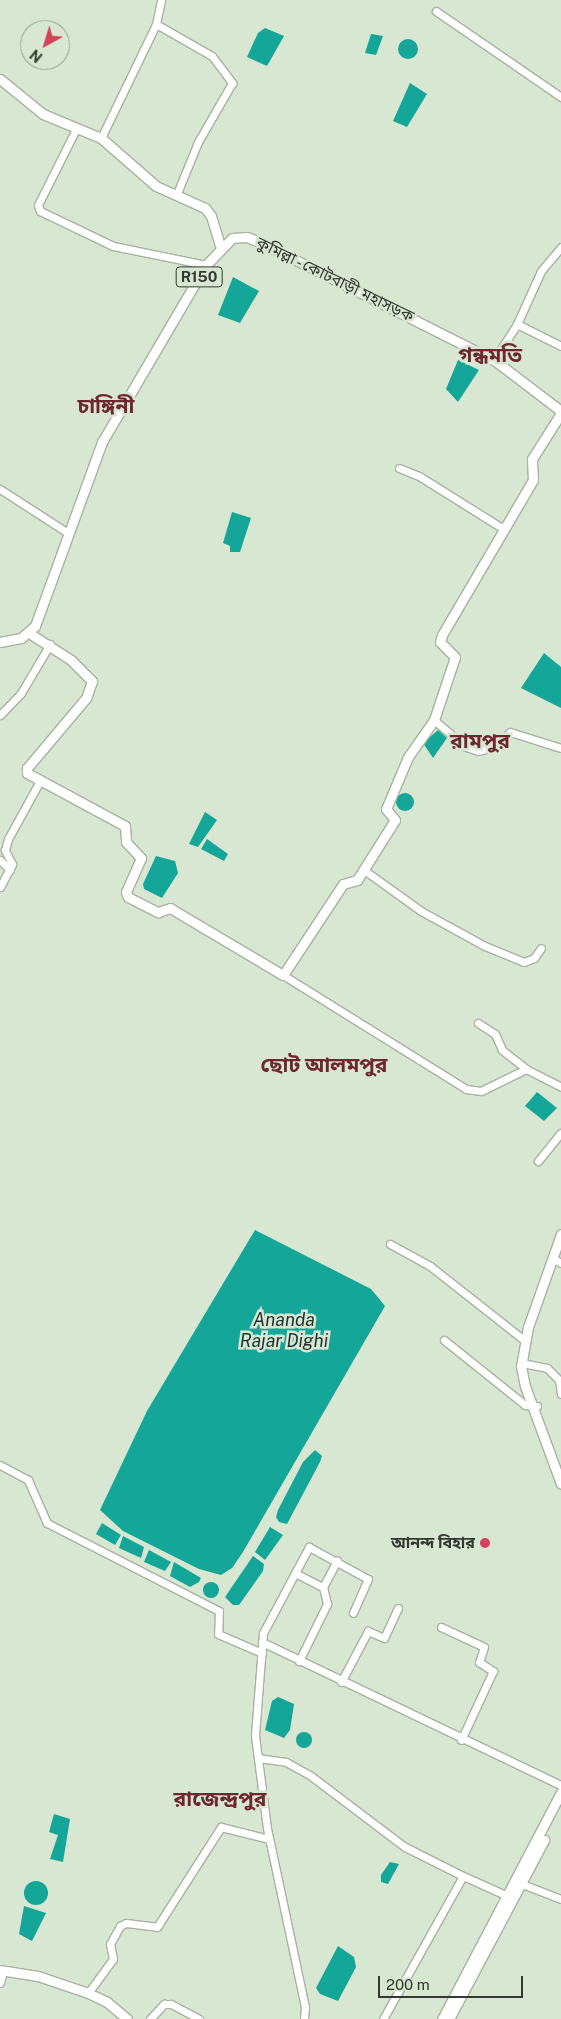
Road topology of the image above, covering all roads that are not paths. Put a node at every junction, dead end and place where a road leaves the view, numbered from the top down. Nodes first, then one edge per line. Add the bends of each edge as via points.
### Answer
1 (161, 0) edge
2 (436, 11) dead end
3 (156, 24) junction
4 (0, 79) edge
5 (561, 97) edge
6 (76, 129) junction
7 (101, 138) junction
8 (176, 196) junction
9 (220, 246) junction
10 (561, 247) edge
11 (206, 265) junction
12 (517, 324) junction
13 (561, 346) edge
14 (494, 360) junction
15 (561, 412) edge
16 (399, 468) dead end
17 (0, 489) edge
18 (502, 528) junction
19 (68, 533) junction
20 (29, 633) junction
21 (0, 642) edge
22 (50, 644) junction
23 (0, 715) edge
24 (434, 720) junction
25 (561, 748) edge
26 (40, 779) junction
27 (0, 860) edge
28 (10, 870) junction
29 (364, 870) junction
30 (0, 887) edge
31 (541, 948) dead end
32 (283, 975) junction
33 (478, 1023) dead end
34 (526, 1069) junction
35 (561, 1087) edge
36 (561, 1133) edge
37 (538, 1162) dead end
38 (561, 1234) edge
39 (390, 1244) dead end
40 (561, 1250) edge
41 (557, 1260) edge
42 (444, 1340) dead end
43 (524, 1340) junction
44 (527, 1364) junction
45 (561, 1394) edge
46 (535, 1406) junction
47 (0, 1465) edge
48 (561, 1469) edge
49 (561, 1484) edge
50 (337, 1561) junction
51 (295, 1572) junction
52 (323, 1587) junction
53 (398, 1608) dead end
54 (353, 1613) dead end
55 (441, 1627) dead end
56 (262, 1642) junction
57 (262, 1653) junction
58 (299, 1661) junction
59 (341, 1682) junction
60 (461, 1740) junction
61 (258, 1758) junction
62 (561, 1785) edge
63 (561, 1792) edge
64 (561, 1806) edge
65 (269, 1839) junction
66 (463, 1876) junction
67 (519, 1883) junction
68 (508, 1896) junction
69 (561, 1899) edge
70 (1, 1970) edge
71 (0, 1983) edge
72 (88, 1993) junction
73 (451, 2009) junction
74 (127, 2019) edge
75 (150, 2019) edge
76 (199, 2019) edge
77 (304, 2019) edge
78 (383, 2019) edge
79 (442, 2019) edge
80 (450, 2019) edge

1 - 3 street
2 - 5 street
3 - 7 street
3 - 8 street via 212,56 232,83 198,142
4 - 6 main road via 43,114
6 - 7 main road
6 - 11 street via 38,205 40,211 113,246
7 - 8 main road via 156,186
8 - 9 main road via 208,211
9 - 11 main road, R150
9 - 14 main road, কুমিল্লা - কোটবাড়ী মহাসড়ক / R150 via 232,238 253,239
10 - 12 street via 530,289
11 - 19 main road, R150 via 102,442
12 - 13 street
12 - 14 street
14 - 15 main road, কুমিল্লা - কোটবাড়ী মহাসড়ক / R150
15 - 18 main road via 532,459 533,480
16 - 18 street via 419,476
17 - 19 street
18 - 24 main road via 440,639 455,657
19 - 20 main road, R150 via 35,626
20 - 21 main road
20 - 22 main road
22 - 23 street via 21,693
22 - 26 main road via 92,681 86,698 27,768 27,773
24 - 25 street via 466,746 478,751 494,746 510,732
24 - 29 main road via 402,767 386,809 395,818
26 - 28 street via 8,840 5,850 12,863
26 - 32 main road via 125,826 126,842 141,858 126,892 128,897 158,912 170,908
27 - 28 street
28 - 30 street
29 - 31 street via 421,910 485,946 524,962 534,958
29 - 32 main road via 354,882 342,884
32 - 34 street via 466,1089 481,1091
33 - 34 street via 495,1034 502,1050
34 - 35 street
36 - 37 street
38 - 41 main road
39 - 43 street via 430,1266
40 - 41 main road
41 - 43 main road
41 - 44 main road via 531,1339
42 - 46 street via 525,1405
43 - 46 main road via 521,1366
44 - 45 street via 547,1368 559,1380
44 - 46 main road
46 - 48 main road
46 - 49 main road
47 - 57 street via 28,1480 47,1522 219,1611 218,1634
50 - 51 street via 309,1547
50 - 52 street
50 - 54 street via 368,1579
51 - 52 street
51 - 56 street via 266,1626
52 - 58 street via 327,1604
53 - 59 street via 384,1638 368,1631
55 - 60 street via 484,1647 478,1662 493,1671
56 - 57 street
56 - 58 street
57 - 61 street via 255,1735
58 - 59 street
59 - 60 street
60 - 62 street
61 - 65 street
61 - 66 street via 286,1762 311,1776 405,1847
63 - 67 main road
64 - 67 main road
65 - 72 street via 221,1827 157,1927 126,1923 120,1926 110,1944 113,1959
65 - 77 street via 305,2007
66 - 68 street
66 - 78 street
67 - 68 main road
67 - 69 street
67 - 73 main road
68 - 73 main road
70 - 71 street
70 - 72 main road via 38,1976
72 - 74 main road via 107,2002
73 - 79 main road
73 - 80 main road
75 - 76 street via 164,2004

